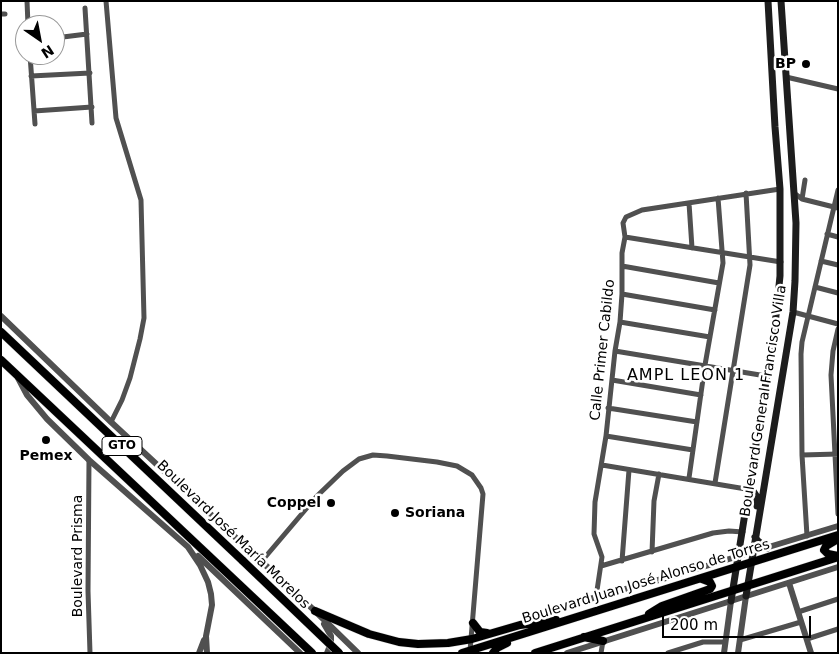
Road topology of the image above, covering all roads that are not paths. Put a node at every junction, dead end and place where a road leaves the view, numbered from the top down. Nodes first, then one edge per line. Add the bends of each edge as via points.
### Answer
1 (27, 1) edge
2 (106, 1) edge
3 (768, 1) edge
4 (781, 1) edge
5 (85, 8) dead end
6 (28, 15) edge
7 (87, 34) junction
8 (65, 37) edge
9 (30, 65) edge
10 (90, 73) junction
11 (31, 76) junction
12 (786, 77) junction
13 (838, 89) edge
14 (92, 107) junction
15 (34, 112) junction
16 (92, 123) dead end
17 (34, 124) dead end
18 (805, 180) dead end
19 (780, 189) junction
20 (838, 190) edge
21 (746, 193) junction
22 (794, 193) junction
23 (718, 198) junction
24 (802, 199) junction
25 (689, 203) junction
26 (836, 207) edge
27 (827, 234) junction
28 (838, 237) edge
29 (625, 238) junction
30 (692, 248) junction
31 (723, 253) junction
32 (750, 257) junction
33 (821, 261) junction
34 (781, 262) junction
35 (838, 265) edge
36 (622, 266) junction
37 (719, 283) junction
38 (815, 287) junction
39 (838, 293) edge
40 (622, 294) junction
41 (715, 310) junction
42 (793, 312) junction
43 (1, 316) edge
44 (808, 316) junction
45 (620, 322) junction
46 (838, 324) edge
47 (1, 326) edge
48 (838, 329) edge
49 (1, 332) edge
50 (710, 337) junction
51 (615, 351) junction
52 (24, 353) junction
53 (1, 360) edge
54 (704, 366) junction
55 (733, 370) junction
56 (17, 374) junction
57 (766, 376) junction
58 (612, 380) junction
59 (700, 395) junction
60 (608, 408) junction
61 (111, 422) junction
62 (697, 422) junction
63 (757, 435) junction
64 (606, 436) junction
65 (693, 450) junction
66 (836, 454) edge
67 (802, 455) junction
68 (89, 460) junction
69 (602, 465) junction
70 (629, 470) junction
71 (659, 474) junction
72 (689, 478) junction
73 (715, 483) junction
74 (749, 489) junction
75 (762, 493) junction
76 (838, 514) edge
77 (838, 526) edge
78 (742, 532) junction
79 (755, 535) junction
80 (838, 535) edge
81 (807, 536) junction
82 (838, 539) edge
83 (188, 547) junction
84 (767, 548) junction
85 (652, 552) junction
86 (752, 553) junction
87 (739, 556) junction
88 (838, 557) edge
89 (622, 561) junction
90 (261, 562) junction
91 (751, 563) junction
92 (601, 566) junction
93 (737, 567) junction
94 (838, 568) edge
95 (702, 579) junction
96 (788, 583) junction
97 (748, 586) junction
98 (732, 591) junction
99 (746, 596) junction
100 (596, 597) junction
101 (838, 599) edge
102 (731, 601) junction
103 (706, 608) junction
104 (315, 611) junction
105 (798, 612) junction
106 (646, 618) junction
107 (728, 619) junction
108 (566, 620) junction
109 (802, 622) junction
110 (473, 623) junction
111 (520, 625) junction
112 (550, 625) junction
113 (838, 629) edge
114 (492, 633) junction
115 (206, 636) junction
116 (582, 637) junction
117 (472, 639) junction
118 (806, 639) junction
119 (740, 640) junction
120 (603, 641) junction
121 (726, 642) junction
122 (690, 646) junction
123 (470, 651) edge
124 (90, 653) edge
125 (199, 653) edge
126 (207, 653) edge
127 (300, 653) edge
128 (312, 653) edge
129 (326, 653) edge
130 (339, 653) edge
131 (358, 653) edge
132 (462, 653) edge
133 (493, 653) edge
134 (535, 653) edge
135 (567, 653) edge
136 (601, 653) edge
137 (668, 653) edge
138 (688, 653) edge
139 (724, 653) edge
140 (738, 653) edge
141 (811, 653) edge

1 - 6 street
2 - 61 street via 116,118 141,200 144,318 130,378
3 - 19 main road, Boulevard General Francisco Villa
4 - 12 main road, Boulevard General Francisco Villa
5 - 7 street
7 - 8 street
7 - 10 street
9 - 11 street
10 - 11 street
10 - 14 street
11 - 15 street
12 - 13 street
12 - 22 main road, Boulevard General Francisco Villa
14 - 15 street
14 - 16 street
15 - 17 street
18 - 24 street
19 - 21 street
19 - 34 main road, Boulevard General Francisco Villa
20 - 26 street
21 - 23 street
21 - 32 street
22 - 24 street
22 - 42 main road, Boulevard General Francisco Villa via 796,254
23 - 25 street
23 - 31 street
24 - 26 street
25 - 29 street, Calle Primer Cabildo via 635,212 623,223
25 - 30 street
26 - 27 street
27 - 28 street
27 - 33 street
29 - 30 street
29 - 36 street, Calle Primer Cabildo
30 - 31 street
31 - 32 street
31 - 37 street
32 - 34 street
32 - 55 street
33 - 35 street
33 - 38 street
34 - 57 main road, Boulevard General Francisco Villa
36 - 37 street
36 - 40 street, Calle Primer Cabildo
37 - 41 street
38 - 39 street
38 - 44 street
40 - 41 street
40 - 45 street, Calle Primer Cabildo
41 - 50 street
42 - 44 street
42 - 75 main road, Boulevard General Francisco Villa
43 - 61 street
44 - 46 street
44 - 67 street via 800,367
45 - 50 street
45 - 51 street, Calle Primer Cabildo
47 - 52 main road
48 - 66 street via 831,375
49 - 52 main road, Boulevard José María Morelos / GTO
50 - 54 street
51 - 54 street
51 - 58 street, Calle Primer Cabildo
52 - 130 main road, Boulevard José María Morelos / GTO, bridge
53 - 56 main road, GTO
54 - 55 street
54 - 59 street
55 - 57 street
55 - 73 street
56 - 68 street via 33,404
56 - 128 main road, GTO
57 - 63 main road, Boulevard General Francisco Villa
58 - 59 street
58 - 60 street, Calle Primer Cabildo
59 - 62 street
60 - 62 street
60 - 64 street, Calle Primer Cabildo
61 - 90 street
62 - 65 street
63 - 74 main road, Boulevard General Francisco Villa
63 - 75 main road via 754,481
64 - 65 street
64 - 69 street, Calle Primer Cabildo
65 - 72 street
66 - 67 street
66 - 76 street
67 - 81 street
68 - 83 street
68 - 124 street, Boulevard Prisma
69 - 70 street
69 - 92 street, Calle Primer Cabildo via 594,529 601,550
70 - 71 street
70 - 89 street
71 - 72 street
71 - 85 street
72 - 73 street
73 - 74 street
74 - 75 street
74 - 78 main road, Boulevard General Francisco Villa
74 - 79 main road via 758,500
75 - 79 main road, Boulevard General Francisco Villa
77 - 81 street
78 - 85 street via 722,531
78 - 87 main road, Boulevard General Francisco Villa
79 - 84 main road
79 - 86 main road, Boulevard General Francisco Villa
80 - 91 main road, Boulevard Juan José Alonso de Torres
81 - 84 street
82 - 88 main road via 824,550
83 - 115 street via 205,573 211,594
83 - 127 street
84 - 86 street
85 - 89 street
86 - 87 street
86 - 91 main road, Boulevard General Francisco Villa
87 - 93 main road, Boulevard General Francisco Villa
87 - 100 street
88 - 97 main road
89 - 92 street
90 - 104 street
90 - 110 street via 317,496 359,459 373,455 448,464 472,475 483,494
91 - 93 main road, Boulevard Juan José Alonso de Torres
91 - 97 main road, Boulevard General Francisco Villa
92 - 100 street, Calle Primer Cabildo
93 - 95 main road, Boulevard Juan José Alonso de Torres
93 - 98 main road, Boulevard General Francisco Villa
94 - 96 street
95 - 106 main road via 710,582 710,589 662,606
95 - 108 main road, Boulevard Juan José Alonso de Torres
96 - 99 street
96 - 105 street
97 - 98 main road
97 - 99 main road, Boulevard General Francisco Villa
98 - 102 main road, Boulevard General Francisco Villa
98 - 106 main road
99 - 102 street
99 - 119 street, Boulevard General Francisco Villa
100 - 111 street
101 - 105 street
102 - 103 street
102 - 107 street, Boulevard General Francisco Villa
103 - 107 street via 722,608
103 - 120 street
104 - 117 main road via 354,629 398,642 436,644
104 - 129 street via 331,636
104 - 131 street
105 - 109 street
106 - 116 main road
107 - 121 street, Boulevard General Francisco Villa
108 - 111 main road
108 - 112 main road, Boulevard Juan José Alonso de Torres
109 - 118 street
109 - 119 street
110 - 114 main road via 480,632
110 - 117 street
111 - 114 main road
112 - 123 main road, Boulevard Juan José Alonso de Torres
112 - 133 main road via 500,646
113 - 118 street
114 - 117 main road
115 - 125 street
115 - 126 street
116 - 120 main road
116 - 134 main road
117 - 123 street
118 - 141 street
119 - 140 street, Boulevard General Francisco Villa
120 - 135 street
120 - 136 street
121 - 122 street via 710,641
121 - 139 street, Boulevard General Francisco Villa
122 - 137 street
122 - 138 street
123 - 132 main road, Boulevard Juan José Alonso de Torres

